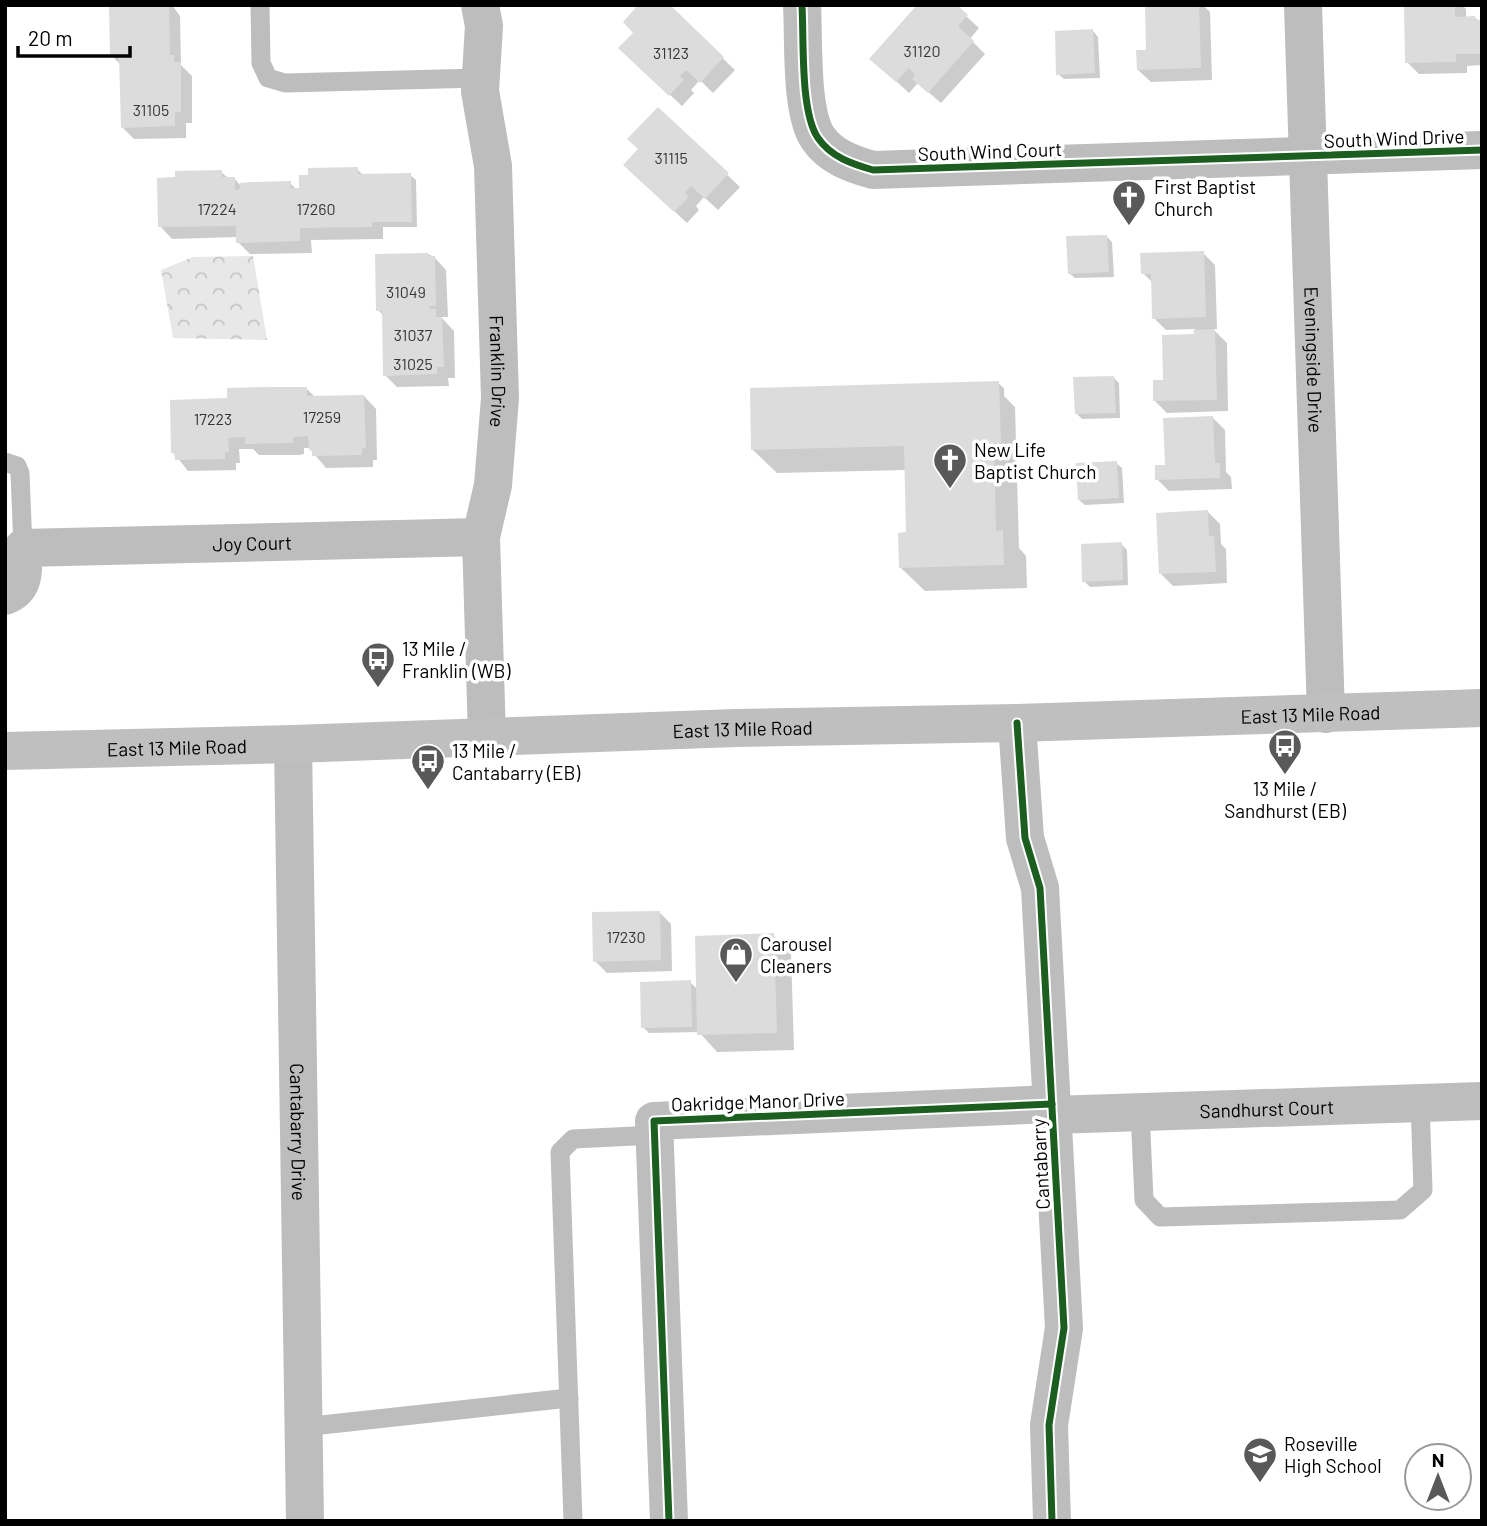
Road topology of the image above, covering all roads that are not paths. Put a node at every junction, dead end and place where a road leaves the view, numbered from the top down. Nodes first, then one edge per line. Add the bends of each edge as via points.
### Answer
1 (260, 5) edge
2 (480, 5) edge
3 (802, 5) edge
4 (1303, 5) edge
5 (480, 78) junction
6 (1482, 150) edge
7 (1308, 157) junction
8 (5, 462) edge
9 (481, 537) junction
10 (23, 548) junction
11 (5, 596) edge
12 (1482, 708) edge
13 (1326, 713) junction
14 (1017, 723) junction
15 (487, 738) junction
16 (293, 744) junction
17 (5, 751) edge
18 (1482, 1101) edge
19 (1420, 1103) junction
20 (1052, 1109) junction
21 (1140, 1111) junction
22 (655, 1135) junction
23 (569, 1398) junction
24 (303, 1427) junction
25 (305, 1521) edge
26 (573, 1521) edge
27 (669, 1521) edge
28 (1052, 1521) edge

1 - 5 lane via 261,64 268,78 276,81
2 - 5 street, Franklin Drive via 484,26
3 - 7 street, South Wind Court via 812,125 823,144 851,164 898,170
4 - 7 street, Eveningside Drive
5 - 9 street, Franklin Drive via 493,166 500,398 495,471
6 - 7 street, South Wind Drive
7 - 13 street, Eveningside Drive
8 - 10 lane via 20,472
9 - 10 street, Joy Court
9 - 15 street, Franklin Drive
10 - 11 street via 21,584
12 - 13 main road, East 13 Mile Road
13 - 14 main road, East 13 Mile Road
14 - 15 main road, East 13 Mile Road
14 - 20 street, Cantabarry via 1025,838 1040,888
15 - 16 main road, East 13 Mile Road
16 - 17 main road, East 13 Mile Road
16 - 24 street, Cantabarry Drive
18 - 19 street, Sandhurst Court
19 - 21 street, Sandhurst Court
19 - 21 lane via 1423,1190 1400,1210 1174,1217 1160,1217 1144,1200
20 - 21 street, Sandhurst Court
20 - 22 street, Oakridge Manor Drive via 654,1121
20 - 28 street, Cantabarry via 1065,1328 1049,1425
22 - 23 lane via 573,1139 560,1152
22 - 27 street, Oakridge Manor Drive
23 - 24 lane
23 - 26 lane
24 - 25 street, Cantabarry Drive

